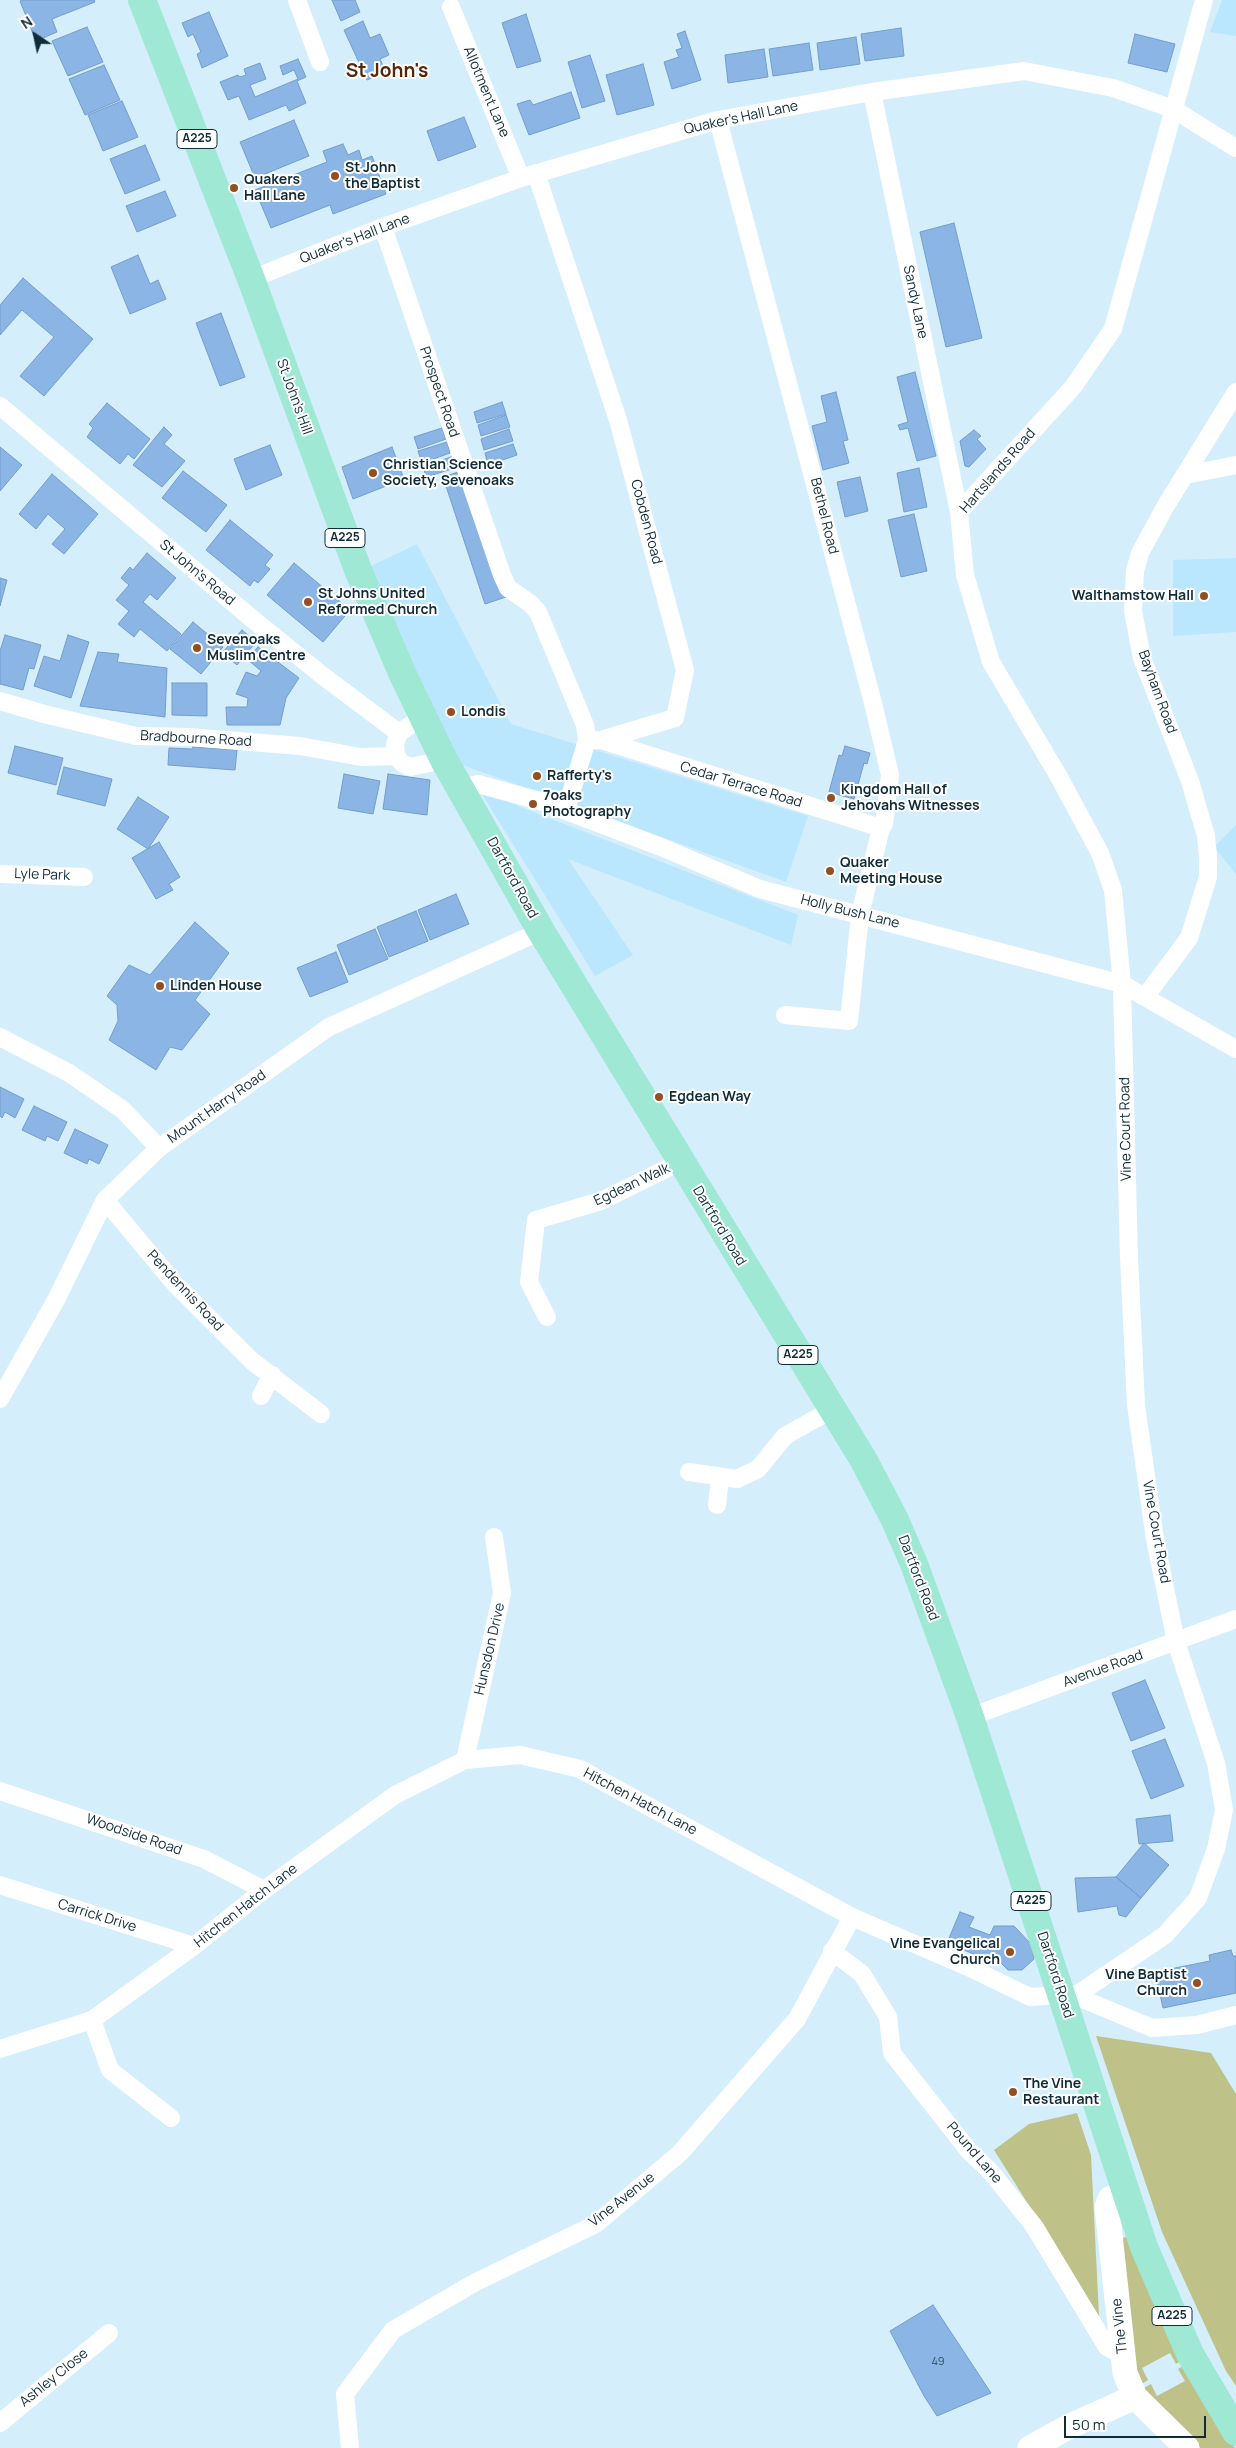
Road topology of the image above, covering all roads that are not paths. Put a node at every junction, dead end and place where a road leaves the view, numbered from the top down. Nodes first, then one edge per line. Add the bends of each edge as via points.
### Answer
1 (142, 0) edge
2 (297, 0) edge
3 (1204, 0) edge
4 (451, 7) dead end
5 (320, 62) dead end
6 (872, 92) junction
7 (1173, 109) junction
8 (718, 120) junction
9 (1236, 148) edge
10 (529, 175) junction
11 (383, 227) junction
12 (251, 279) junction
13 (1236, 392) edge
14 (0, 406) edge
15 (1236, 465) edge
16 (1185, 474) junction
17 (959, 512) junction
18 (0, 700) edge
19 (423, 716) junction
20 (400, 733) junction
21 (594, 740) junction
22 (396, 756) junction
23 (444, 760) junction
24 (460, 788) junction
25 (566, 810) junction
26 (881, 828) junction
27 (0, 874) edge
28 (84, 877) dead end
29 (860, 915) junction
30 (541, 931) junction
31 (1122, 984) junction
32 (1145, 997) junction
33 (785, 1015) dead end
34 (0, 1037) edge
35 (1236, 1049) edge
36 (159, 1148) junction
37 (680, 1162) junction
38 (105, 1200) junction
39 (547, 1317) dead end
40 (272, 1375) junction
41 (261, 1396) dead end
42 (0, 1399) edge
43 (832, 1410) junction
44 (321, 1414) dead end
45 (689, 1472) dead end
46 (720, 1478) junction
47 (717, 1505) dead end
48 (494, 1537) dead end
49 (1236, 1619) edge
50 (1176, 1642) junction
51 (970, 1717) junction
52 (465, 1760) junction
53 (0, 1790) edge
54 (0, 1885) edge
55 (264, 1890) junction
56 (852, 1917) junction
57 (194, 1946) junction
58 (832, 1951) junction
59 (1070, 1995) junction
60 (1236, 2015) edge
61 (92, 2020) junction
62 (0, 2049) edge
63 (171, 2118) dead end
64 (1124, 2192) junction
65 (109, 2333) dead end
66 (1123, 2356) junction
67 (1136, 2396) junction
68 (0, 2422) edge
69 (1236, 2432) edge
70 (350, 2448) edge
71 (1030, 2448) edge
72 (1187, 2448) edge

1 - 12 main road, St John's Hill / A225
2 - 5 street
3 - 7 street, Hartslands Road
4 - 10 street, Allotment Lane
6 - 7 street, Quaker's Hall Lane via 1024,71 1112,88
6 - 8 street, Quaker's Hall Lane
6 - 17 street, Sandy Lane
7 - 9 street, Quaker's Hall Lane
7 - 17 street, Hartslands Road via 1113,329 1073,387
8 - 10 street, Quaker's Hall Lane
8 - 26 street, Bethel Road via 884,748 890,775
10 - 11 street, Quaker's Hall Lane
10 - 21 street, Cobden Road via 618,420 685,670 675,718
11 - 12 street, Quaker's Hall Lane
11 - 21 street, Prospect Road via 502,575 508,588 538,612
12 - 19 main road, St John's Hill / A225 via 358,570
13 - 16 street, Bayham Road
14 - 20 street, St John's Road via 250,617
15 - 16 street
16 - 32 street, Bayham Road via 1140,553 1135,571 1133,611 1142,658 1190,781 1202,822 1208,877 1189,938
17 - 31 street, Hartslands Road via 965,575 991,662 1060,777 1100,854 1114,890
18 - 22 street, Bradbourne Road via 136,736 189,737 300,746 361,756
19 - 20 street
19 - 23 main road, St John's Hill / A225
20 - 22 street via 395,744
21 - 25 street
21 - 26 street, Cedar Terrace Road
22 - 23 street via 410,767
23 - 24 main road, St John's Hill / A225
24 - 25 street, Holly Bush Lane via 478,784
24 - 30 main road, Dartford Road / A225
25 - 29 street, Holly Bush Lane via 760,889
26 - 29 street, Bethel Road
27 - 28 street, Lyle Park
29 - 31 street, Holly Bush Lane
29 - 33 street, Bethel Road via 849,1021
30 - 36 street, Mount Harry Road via 329,1027
30 - 37 main road, Dartford Road / A225
31 - 32 street, Holly Bush Lane
31 - 50 street, Vine Court Road via 1136,1405 1155,1539
32 - 35 street, Holly Bush Lane
34 - 36 street via 69,1072 123,1110
36 - 38 street, Mount Harry Road
37 - 39 street, Egdean Walk via 601,1202 536,1220 529,1282
37 - 43 main road, Dartford Road / A225
38 - 40 street, Pendennis Road via 176,1285 252,1361
38 - 42 street, Mount Harry Road via 56,1300
40 - 41 street
40 - 44 street, Pendennis Road
43 - 46 street via 785,1436 758,1469 738,1479
43 - 51 main road, Dartford Road / A225 via 895,1520
45 - 46 street
46 - 47 street
48 - 52 street, Hunsdon Drive via 502,1593
49 - 50 street, Avenue Road
50 - 51 street, Avenue Road
50 - 59 street, Vine Court Road via 1216,1763 1224,1810 1216,1849 1198,1898 1166,1935
51 - 59 main road, Dartford Road / A225
52 - 55 street, Hitchen Hatch Lane via 395,1795
52 - 56 street, Hitchen Hatch Lane via 520,1755 580,1769
53 - 55 street, Woodside Road via 204,1859
54 - 57 street, Carrick Drive
55 - 57 street, Hitchen Hatch Lane
56 - 58 street, Vine Avenue
56 - 59 street, Hitchen Hatch Lane via 1030,1997
57 - 61 street, Hitchen Hatch Lane
58 - 66 street, Pound Lane via 862,1974 888,2017 892,2053 969,2151 991,2172 1034,2226 1107,2347
58 - 70 street, Vine Avenue via 796,2019 680,2153 596,2224 476,2282 393,2330 345,2394
59 - 60 street via 1152,2028 1197,2025
59 - 64 main road, Dartford Road / A225
61 - 62 street, Hitchen Hatch Lane
61 - 63 street via 110,2070
64 - 66 main road, The Vine via 1110,2198 1107,2207
64 - 69 main road, Dartford Road / A225 via 1161,2290 1184,2340
65 - 68 street, Ashley Close
66 - 67 main road, The Vine via 1125,2373
67 - 71 main road
67 - 72 main road, The Vine

